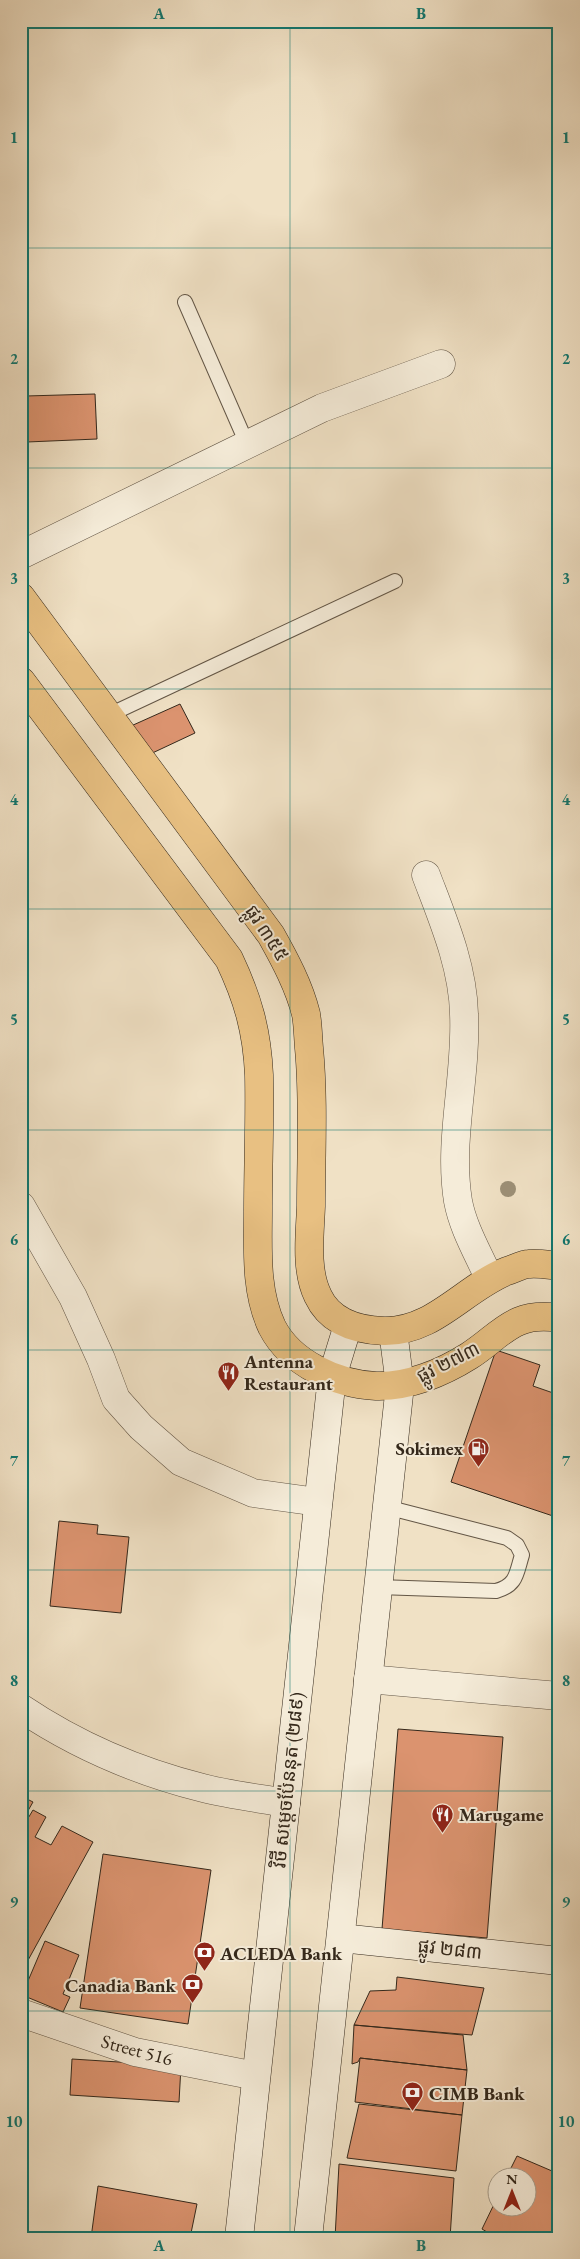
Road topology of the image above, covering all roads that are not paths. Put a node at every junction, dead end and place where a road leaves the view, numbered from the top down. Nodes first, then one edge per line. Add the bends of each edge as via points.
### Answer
1 (185, 302) dead end
2 (441, 364) dead end
3 (247, 444) junction
4 (21, 555) edge
5 (395, 581) dead end
6 (21, 597) edge
7 (21, 681) edge
8 (109, 714) junction
9 (426, 875) dead end
10 (21, 1206) edge
11 (559, 1266) edge
12 (489, 1278) junction
13 (559, 1318) edge
14 (348, 1325) junction
15 (393, 1331) junction
16 (332, 1377) junction
17 (400, 1385) junction
18 (318, 1502) junction
19 (386, 1506) junction
20 (378, 1587) junction
21 (368, 1679) junction
22 (559, 1696) edge
23 (21, 1708) edge
24 (286, 1803) junction
25 (340, 1938) junction
26 (559, 1961) edge
27 (21, 2013) edge
28 (256, 2076) junction
29 (239, 2238) edge
30 (308, 2238) edge

1 - 3 lane
2 - 3 street via 322,408
3 - 4 street
5 - 8 lane
6 - 8 main road, ផ្លូវ ៣៥៥
7 - 16 main road via 229,960 240,984 253,1022 259,1075 260,1290 272,1327 286,1346 311,1367
8 - 14 main road, ផ្លូវ ៣៥៥ via 271,935 289,966 306,1014 312,1076 312,1278 324,1306 332,1316
9 - 12 street via 451,943 462,988 464,1049 455,1164 458,1201 465,1227
10 - 18 street via 73,1297 116,1399 141,1427 181,1462 253,1493
11 - 12 main road via 527,1264
12 - 15 main road via 433,1319
13 - 17 main road, ផ្លូវ ២៧៣ via 528,1319 509,1325 469,1356
14 - 15 main road
14 - 16 street, វិថី សម្តេចប៉ែននុត (២៨៩)
15 - 17 street
16 - 17 main road, ផ្លូវ ២៧៣ via 376,1386
16 - 18 street, វិថី សម្តេចប៉ែននុត (២៨៩)
17 - 19 street
18 - 24 street, វិថី សម្តេចប៉ែននុត (២៨៩)
19 - 20 street
19 - 20 lane via 507,1538 517,1545 522,1554 514,1581 496,1591
20 - 21 street
21 - 22 street
21 - 25 street
23 - 24 street via 51,1728 124,1763 203,1789
24 - 28 street, វិថី សម្តេចប៉ែននុត (២៨៩)
25 - 26 street, ផ្លូវ ២៨៣
25 - 30 street
27 - 28 street, Street 516 via 135,2052
28 - 29 street, វិថី សម្តេចប៉ែននុត (២៨៩)

